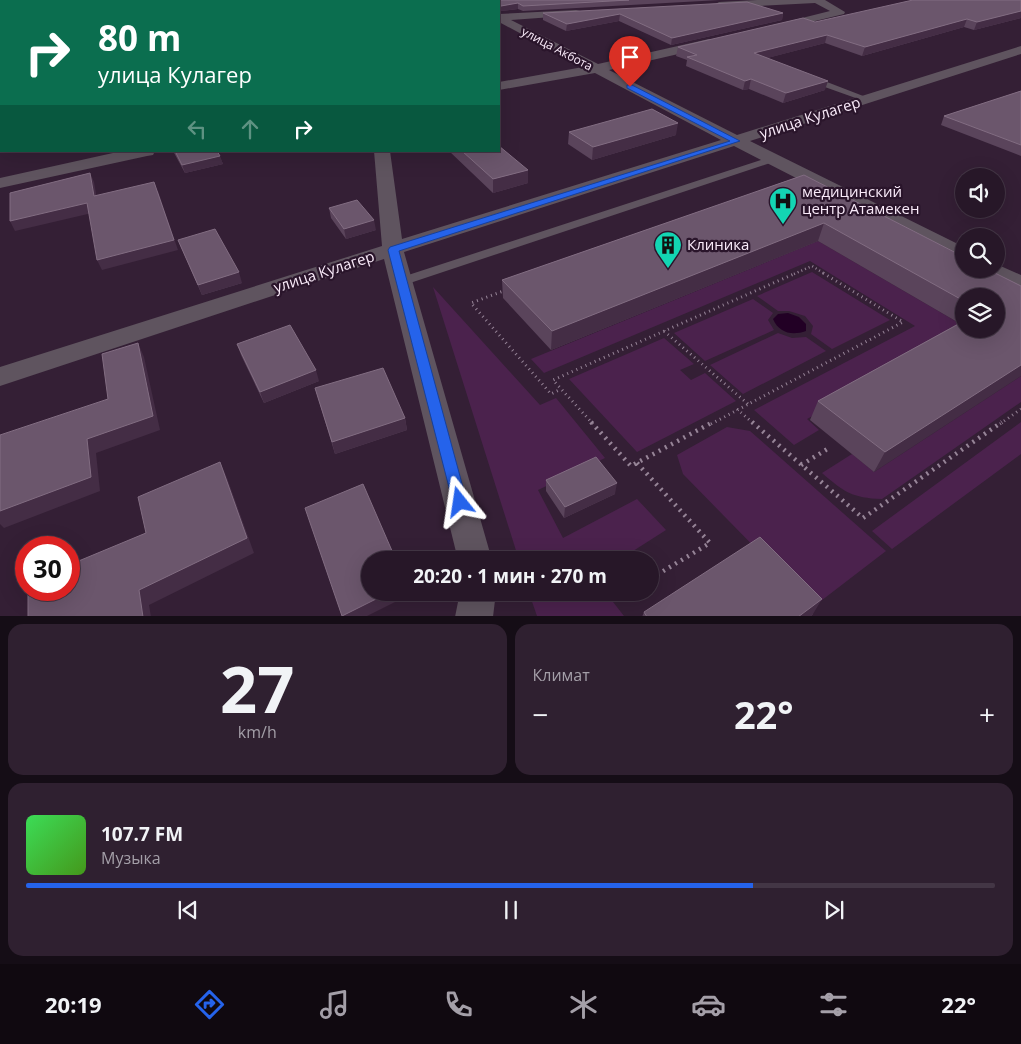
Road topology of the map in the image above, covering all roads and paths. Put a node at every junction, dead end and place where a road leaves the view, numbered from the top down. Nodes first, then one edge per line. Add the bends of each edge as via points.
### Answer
1 (818, 0) edge
2 (707, 6) edge
3 (588, 12) edge
4 (500, 18) edge
5 (500, 19) edge
6 (767, 29) edge
7 (719, 40) edge
8 (1021, 50) edge
9 (594, 69) junction
10 (802, 75) edge
11 (500, 86) edge
12 (867, 99) junction
13 (736, 141) junction
14 (141, 152) edge
15 (382, 152) edge
16 (773, 159) junction
17 (0, 183) edge
18 (393, 250) junction
19 (955, 250) edge
20 (1005, 276) edge
21 (400, 282) junction
22 (1021, 284) edge
23 (508, 290) edge
24 (664, 331) junction
25 (0, 377) edge
26 (561, 389) junction
27 (748, 404) junction
28 (738, 409) junction
29 (1021, 409) edge
30 (829, 448) dead end
31 (637, 463) junction
32 (801, 465) junction
33 (473, 551) edge
34 (659, 573) edge
35 (476, 601) edge
36 (474, 616) edge

1 - 2 street
1 - 6 street via 840,12
3 - 4 street
5 - 9 street, улица Акбота
7 - 9 street
8 - 12 street, улица Кулагер
9 - 11 street
9 - 13 street, улица Акбота
10 - 12 lane
12 - 13 street, улица Кулагер
13 - 16 street, улица Акбота
13 - 18 street, улица Кулагер
14 - 17 street
15 - 18 street
16 - 19 street, улица Акбота
16 - 21 lane
18 - 21 street
18 - 25 street, улица Кулагер
20 - 22 street
21 - 33 street
23 - 26 path via 471,303 551,394
24 - 26 path via 553,380
24 - 27 path
24 - 27 path via 812,266 903,322
26 - 31 path via 631,466
27 - 28 path
28 - 31 path
28 - 32 path
29 - 32 path via 863,518
30 - 32 path
31 - 34 path via 710,542
35 - 36 street

